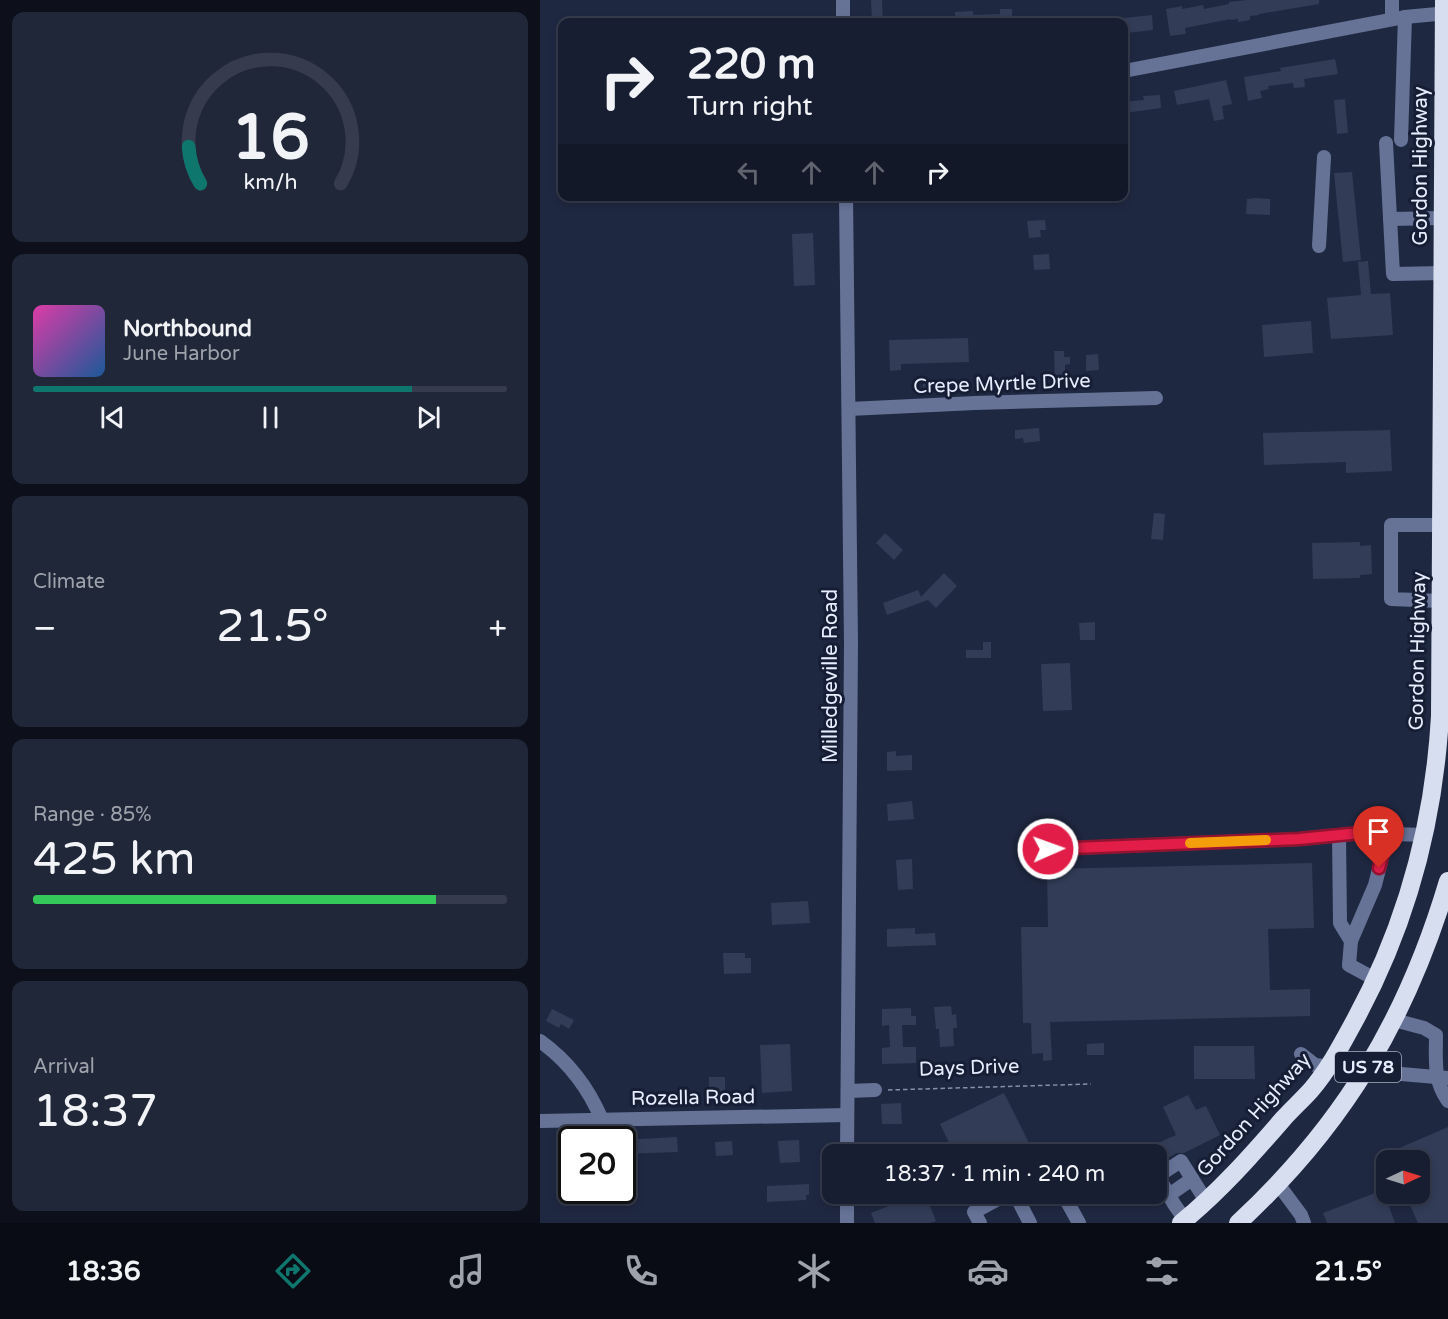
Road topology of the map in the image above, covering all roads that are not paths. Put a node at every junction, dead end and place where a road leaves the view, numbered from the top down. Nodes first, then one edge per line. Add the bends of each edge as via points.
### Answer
1 (843, 0) edge
2 (1392, 0) edge
3 (1445, 9) edge
4 (843, 18) edge
5 (1399, 18) junction
6 (1128, 70) edge
7 (1401, 140) dead end
8 (1386, 143) dead end
9 (1324, 157) dead end
10 (846, 201) edge
11 (1390, 219) junction
12 (1443, 219) junction
13 (1319, 246) dead end
14 (1443, 273) junction
15 (1156, 398) dead end
16 (849, 409) junction
17 (1442, 525) junction
18 (1442, 601) junction
19 (1388, 834) junction
20 (1339, 835) junction
21 (1424, 835) junction
22 (1025, 850) dead end
23 (1448, 881) edge
24 (1351, 941) junction
25 (1375, 979) junction
26 (1394, 1020) junction
27 (540, 1041) edge
28 (1301, 1054) dead end
29 (1328, 1066) junction
30 (1365, 1071) junction
31 (1442, 1077) edge
32 (875, 1090) road end
33 (848, 1091) junction
34 (1448, 1101) edge
35 (848, 1114) junction
36 (602, 1120) junction
37 (540, 1121) edge
38 (847, 1144) edge
39 (1167, 1169) edge
40 (1192, 1179) junction
41 (1278, 1184) junction
42 (1167, 1192) edge
43 (1169, 1195) junction
44 (1206, 1202) junction
45 (847, 1204) edge
46 (989, 1204) edge
47 (1020, 1204) edge
48 (1069, 1204) edge
49 (1183, 1221) edge
50 (847, 1223) edge
51 (980, 1223) edge
52 (1030, 1223) edge
53 (1079, 1223) edge
54 (1238, 1223) edge
55 (1305, 1223) edge

1 - 4 street
2 - 5 street
3 - 5 street
3 - 12 highway, Gordon Highway / US 78
5 - 6 street
5 - 7 street
8 - 11 street
9 - 13 street
10 - 16 street, Milledgeville Road
11 - 12 street
11 - 14 street via 1393,274
12 - 14 highway, Gordon Highway / US 78
14 - 17 highway, Gordon Highway / US 78
15 - 16 street, Crepe Myrtle Drive
16 - 33 street, Milledgeville Road
17 - 18 highway, Gordon Highway / US 78
17 - 18 street via 1391,525 1391,599
18 - 21 highway, Gordon Highway / US 78 via 1438,755
19 - 20 street
19 - 21 street
19 - 24 street via 1375,885
20 - 22 street
20 - 24 street via 1340,923
21 - 25 highway, Gordon Highway / US 78 via 1406,903
23 - 26 highway, US 78 via 1425,951
24 - 25 street via 1349,965
25 - 29 highway, Gordon Highway / US 78
26 - 30 highway, US 78
26 - 31 street via 1436,1035
27 - 36 street via 580,1080
28 - 29 street via 1315,1065
29 - 30 street
29 - 44 highway, Gordon Highway / US 78 via 1312,1089
30 - 31 street
30 - 41 highway, US 78 via 1313,1145
31 - 34 street via 1443,1094
32 - 33 street
33 - 35 street, Milledgeville Road
35 - 36 street, Rozella Road
35 - 38 street, Milledgeville Road
36 - 37 street, Rozella Road
39 - 40 street via 1181,1161
40 - 43 street
40 - 44 street
41 - 54 highway, US 78
41 - 55 street
42 - 43 street
43 - 49 street
44 - 49 highway, Gordon Highway / US 78
45 - 50 street
46 - 51 street via 974,1212
47 - 52 street
48 - 53 street

